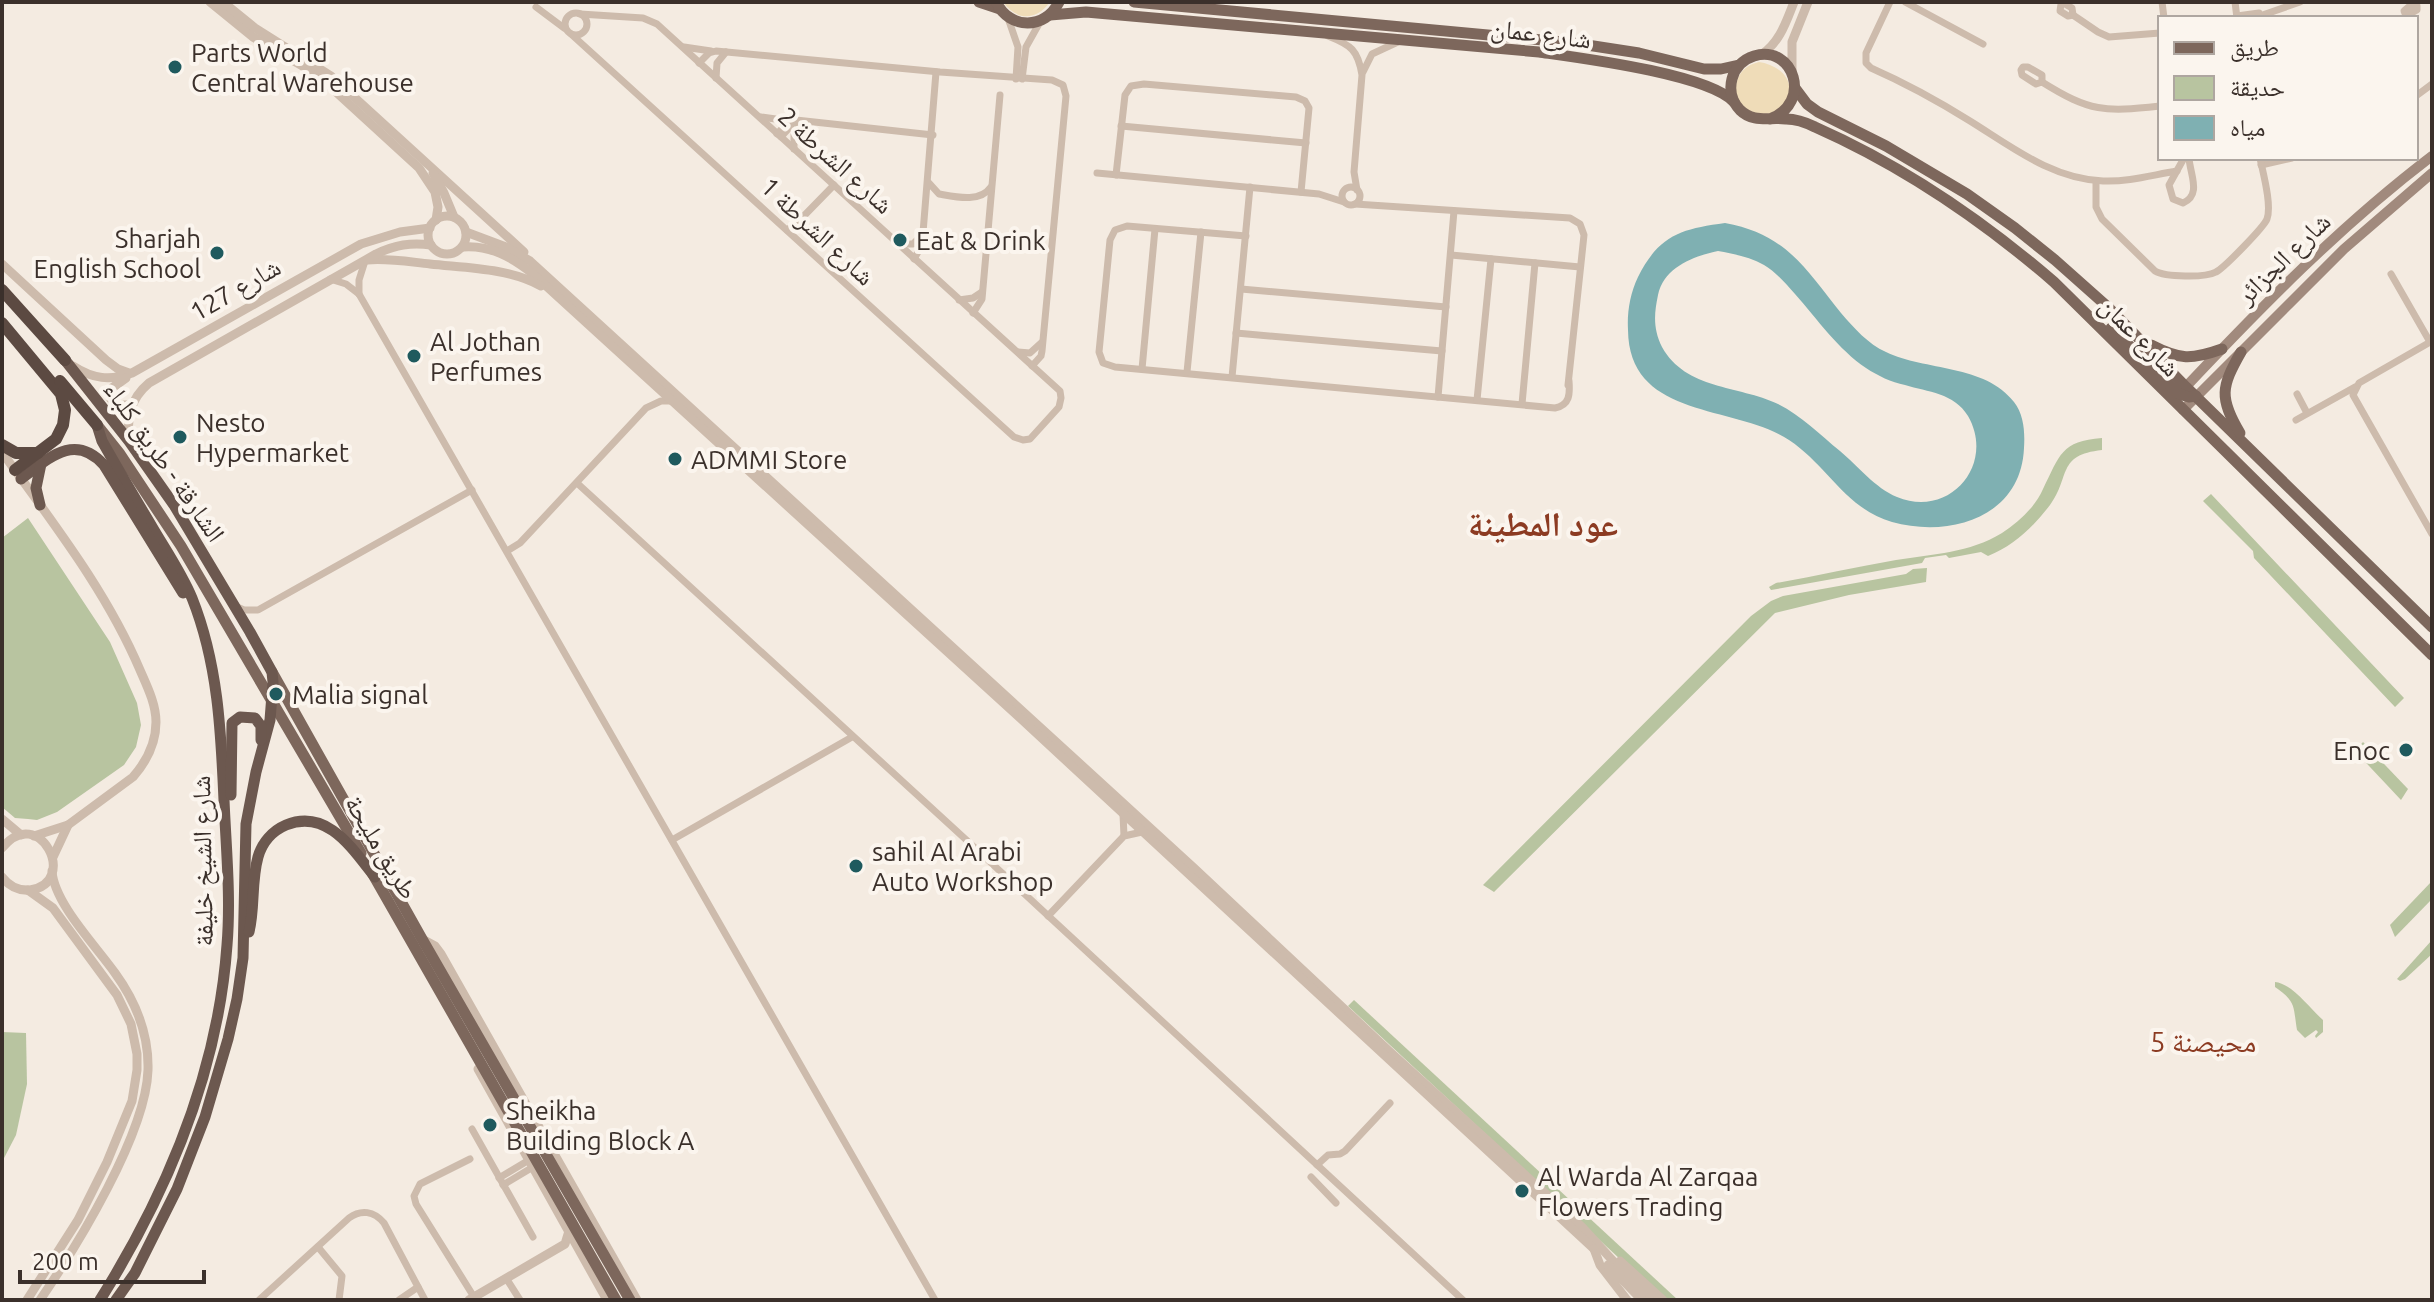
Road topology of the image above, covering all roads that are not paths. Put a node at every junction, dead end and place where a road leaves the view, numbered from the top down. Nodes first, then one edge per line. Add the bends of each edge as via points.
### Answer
1 (210, 2) edge
2 (223, 2) edge
3 (979, 2) edge
4 (1059, 2) edge
5 (1134, 2) edge
6 (1794, 2) edge
7 (1808, 2) edge
8 (1890, 2) edge
9 (1905, 2) edge
10 (2300, 2) edge
11 (536, 7) dead end
12 (1001, 10) edge
13 (2273, 12) junction
14 (580, 14) junction
15 (602, 15) junction
16 (2073, 15) dead end
17 (551, 16) junction
18 (2244, 16) edge
19 (2260, 16) edge
20 (566, 17) junction
21 (1045, 18) junction
22 (586, 27) junction
23 (2158, 31) edge
24 (569, 32) junction
25 (1323, 34) junction
26 (1400, 41) junction
27 (679, 44) junction
28 (1983, 44) dead end
29 (587, 49) junction
30 (721, 52) junction
31 (1761, 55) junction
32 (1021, 60) junction
33 (701, 65) junction
34 (1739, 65) junction
35 (938, 72) junction
36 (1792, 72) junction
37 (1362, 75) junction
38 (716, 78) junction
39 (999, 78) junction
40 (1019, 79) junction
41 (1041, 81) junction
42 (2042, 82) dead end
43 (1795, 88) junction
44 (1000, 95) dead end
45 (1734, 102) junction
46 (2158, 104) edge
47 (757, 116) junction
48 (1770, 119) junction
49 (790, 121) junction
50 (801, 122) junction
51 (1121, 126) junction
52 (933, 135) junction
53 (779, 136) junction
54 (1306, 143) junction
55 (794, 149) junction
56 (2432, 156) edge
57 (422, 159) junction
58 (2185, 160) edge
59 (2187, 160) edge
60 (2261, 161) edge
61 (1354, 167) junction
62 (2177, 171) junction
63 (1097, 173) dead end
64 (2432, 173) edge
65 (1116, 175) junction
66 (2149, 177) junction
67 (929, 181) junction
68 (2096, 181) junction
69 (832, 183) junction
70 (992, 185) junction
71 (2169, 185) junction
72 (1250, 187) junction
73 (1345, 189) junction
74 (1358, 191) junction
75 (1301, 192) junction
76 (1319, 194) junction
77 (1344, 202) junction
78 (1355, 204) junction
79 (1382, 205) junction
80 (1454, 211) junction
81 (454, 217) junction
82 (433, 224) junction
83 (1155, 229) junction
84 (466, 232) junction
85 (789, 232) junction
86 (1201, 232) junction
87 (1246, 236) junction
88 (922, 241) junction
89 (898, 244) junction
90 (431, 245) junction
91 (463, 247) junction
92 (1451, 255) junction
93 (911, 256) junction
94 (1491, 259) junction
95 (365, 261) junction
96 (530, 261) junction
97 (1535, 263) junction
98 (2, 264) edge
99 (1580, 267) junction
100 (927, 271) junction
101 (2391, 274) dead end
102 (330, 279) junction
103 (1241, 289) junction
104 (2, 290) edge
105 (551, 291) junction
106 (359, 294) junction
107 (982, 296) junction
108 (959, 300) junction
109 (1446, 307) junction
110 (971, 311) junction
111 (2, 317) edge
112 (2, 323) edge
113 (984, 323) junction
114 (1236, 333) junction
115 (2138, 338) junction
116 (2431, 342) edge
117 (1042, 348) junction
118 (2222, 349) junction
119 (1014, 350) junction
120 (1442, 351) junction
121 (2241, 352) junction
122 (65, 360) junction
123 (106, 360) junction
124 (1030, 364) junction
125 (1142, 369) junction
126 (1187, 372) junction
127 (132, 373) junction
128 (1044, 377) junction
129 (1232, 377) junction
130 (102, 378) junction
131 (2355, 387) junction
132 (2297, 394) dead end
133 (2340, 394) junction
134 (1438, 397) junction
135 (1061, 398) joint
136 (2354, 398) junction
137 (2184, 399) junction
138 (1477, 400) junction
139 (674, 401) junction
140 (1522, 404) junction
141 (132, 405) junction
142 (2307, 413) junction
143 (2296, 420) dead end
144 (97, 425) junction
145 (129, 441) junction
146 (2, 445) edge
147 (2249, 448) junction
148 (2, 452) edge
149 (40, 458) junction
150 (2271, 469) junction
151 (22, 471) junction
152 (577, 483) junction
153 (472, 490) junction
154 (40, 505) junction
155 (2432, 534) edge
156 (507, 551) junction
157 (235, 606) junction
158 (258, 610) junction
159 (2432, 627) edge
160 (250, 632) junction
161 (203, 636) junction
162 (2432, 655) edge
163 (272, 672) junction
164 (273, 704) junction
165 (852, 737) junction
166 (256, 772) junction
167 (1123, 814) junction
168 (2, 819) edge
169 (68, 825) junction
170 (1142, 832) junction
171 (21, 835) junction
172 (34, 836) junction
173 (1124, 836) junction
174 (672, 840) junction
175 (2, 848) edge
176 (53, 857) junction
177 (52, 871) junction
178 (2, 877) edge
179 (227, 877) junction
180 (375, 877) junction
181 (28, 890) junction
182 (1048, 916) junction
183 (243, 944) junction
184 (470, 1043) junction
185 (1390, 1103) dead end
186 (472, 1129) dead end
187 (470, 1159) dead end
188 (531, 1164) junction
189 (1317, 1165) junction
190 (1311, 1177) dead end
191 (501, 1181) junction
192 (1338, 1185) junction
193 (1328, 1195) junction
194 (1336, 1203) dead end
195 (584, 1213) junction
196 (1582, 1227) junction
197 (569, 1231) junction
198 (533, 1237) dead end
199 (565, 1244) junction
200 (318, 1247) junction
201 (579, 1249) junction
202 (1594, 1249) junction
203 (135, 1273) junction
204 (506, 1278) junction
205 (418, 1287) junction
206 (472, 1298) edge
207 (27, 1300) edge
208 (40, 1300) edge
209 (100, 1300) edge
210 (116, 1300) edge
211 (124, 1300) edge
212 (259, 1300) edge
213 (339, 1300) edge
214 (399, 1300) edge
215 (425, 1300) edge
216 (520, 1300) edge
217 (607, 1300) edge
218 (616, 1300) edge
219 (630, 1300) edge
220 (637, 1300) edge
221 (935, 1300) edge
222 (1463, 1300) edge
223 (1627, 1300) edge
224 (1642, 1300) edge
225 (1653, 1300) edge
226 (1663, 1300) edge

1 - 82 street via 253,37 324,81 419,168 435,192
2 - 57 street via 331,76
3 - 12 main road
4 - 21 main road
5 - 34 main road, شارع عمان via 1574,43 1712,70
6 - 31 street via 1780,35
7 - 36 street via 1792,42
8 - 68 street via 1871,58 1884,73 2035,162
9 - 28 street
10 - 13 street
11 - 17 street, شارع الشرطة 1
12 - 21 main road, شارع عمان via 1027,24
12 - 32 street
13 - 18 street
13 - 19 street
14 - 15 street, شارع الشرطة 2
14 - 20 street
14 - 22 street
15 - 22 street
15 - 27 street, شارع الشرطة 2 via 650,20
16 - 23 street via 2106,36
17 - 20 street
17 - 24 street, شارع الشرطة 1
20 - 24 street
21 - 25 main road, شارع عمان via 1086,12
21 - 32 street
22 - 24 street via 580,34
22 - 29 street
24 - 29 street, شارع الشرطة 1
25 - 26 main road, شارع عمان
25 - 37 street via 1353,50
26 - 37 street via 1372,54
26 - 45 main road, شارع عمان via 1513,50 1647,70 1709,87
27 - 30 street
27 - 33 street, شارع الشرطة 2
29 - 85 street, شارع الشرطة 1
30 - 33 street
30 - 35 street
30 - 38 street
31 - 34 main road
31 - 36 main road via 1776,57
32 - 39 street
32 - 40 street
32 - 41 street
33 - 38 street, شارع الشرطة 2
34 - 45 main road via 1731,79
35 - 39 street
35 - 52 street
36 - 43 main road
37 - 61 street
38 - 47 street, شارع الشرطة 2
39 - 40 street
40 - 41 street
41 - 117 street via 1059,88 1065,106
42 - 46 street via 2089,107 2116,110
43 - 48 main road via 1791,105
43 - 115 main road, شارع عمان via 1818,112 1902,155 2015,228
44 - 70 street
45 - 48 main road via 1745,115
47 - 49 street
47 - 53 street, شارع الشرطة 2
48 - 137 main road, شارع عمان via 1809,124 1879,157 1966,211
49 - 50 street
49 - 53 street
50 - 52 street
50 - 53 street
50 - 55 street
51 - 54 street
51 - 54 street via 1126,92 1140,84 1296,97 1309,108
51 - 65 street
52 - 67 street
53 - 55 street, شارع الشرطة 2
54 - 75 street
55 - 69 street, شارع الشرطة 2
56 - 118 main road, شارع الجزائر via 2329,243
57 - 81 street
57 - 96 street
58 - 62 street
59 - 71 street via 2192,198 2175,201
60 - 68 street via 2266,221 2221,269 2207,275 2165,276 2155,271 2100,216
61 - 73 street
61 - 74 street
62 - 66 street
62 - 71 street
63 - 65 street
64 - 121 main road, شارع الجزائر via 2344,249
65 - 72 street
66 - 68 street
66 - 71 street
67 - 70 street via 939,194 976,197
67 - 88 street
69 - 85 street
69 - 89 street, شارع الشرطة 2
70 - 107 street
72 - 75 street
72 - 87 street
73 - 74 street
73 - 76 street
73 - 77 street
74 - 78 street
74 - 79 street
75 - 76 street
76 - 77 street
77 - 78 street
78 - 79 street
79 - 80 street
80 - 92 street
80 - 99 street via 1562,219 1579,229
81 - 82 street
81 - 84 street
82 - 90 street
82 - 127 street, شارع 127 via 361,244
83 - 86 street
83 - 125 street
83 - 125 street via 1127,226 1112,234 1100,342 1111,363
84 - 91 street
84 - 96 street
85 - 135 street, شارع الشرطة 1 via 1014,437 1030,439
86 - 87 street
86 - 126 street
87 - 103 street
88 - 89 street
88 - 93 street
88 - 100 street
89 - 93 street, شارع الشرطة 2
90 - 91 street via 446,254
90 - 95 street, شارع 127 via 398,245
91 - 105 street via 506,255
92 - 94 street
92 - 109 street
93 - 100 street, شارع الشرطة 2
94 - 97 street
94 - 138 street
95 - 102 street, شارع 127
95 - 105 street via 495,271
95 - 106 street
96 - 196 street
97 - 99 street
97 - 140 street
98 - 123 street
99 - 140 street via 1564,399 1544,407
100 - 108 street, شارع الشرطة 2
101 - 116 street
102 - 106 street
102 - 141 street, شارع 127 via 149,383
103 - 109 street
103 - 114 street
104 - 122 highway, الشارقة - طريق كلباء
105 - 139 street
106 - 153 street
107 - 108 street
107 - 110 street
107 - 113 street
108 - 110 street, شارع الشرطة 2
109 - 120 street
110 - 113 street, شارع الشرطة 2
111 - 144 highway
112 - 149 highway via 64,402 60,432
113 - 119 street, شارع الشرطة 2
114 - 120 street
114 - 129 street
115 - 118 main road via 2183,358
115 - 137 main road, شارع عمان
116 - 131 street
117 - 119 street via 1030,353
117 - 124 street
117 - 128 street
118 - 137 main road, شارع الجزائر
119 - 124 street, شارع الشرطة 2
120 - 134 street
121 - 137 main road, شارع الجزائر
121 - 147 main road via 2224,396 2228,414
122 - 130 street
122 - 145 highway, الشارقة - طريق كلباء
123 - 127 street
123 - 130 street
124 - 128 street, شارع الشرطة 2
125 - 126 street
126 - 129 street
127 - 130 street, شارع 127
127 - 141 street via 110,394 114,403
128 - 135 street, شارع الشرطة 2
129 - 134 street
131 - 133 street
131 - 136 street
132 - 142 street
133 - 136 street
133 - 142 street
134 - 138 street
136 - 155 street
137 - 147 main road, شارع عمان
137 - 150 main road via 2254,462
137 - 162 main road, شارع عمان
138 - 140 street
139 - 152 street via 646,408
139 - 167 street
141 - 145 street
142 - 143 street
144 - 161 highway, شارع الشيخ خليفة via 182,577
144 - 164 main road, طريق مليحة via 181,546
145 - 157 highway, الشارقة - طريق كلباء
146 - 149 highway
147 - 150 main road, شارع عمان
148 - 151 street
149 - 151 highway
149 - 154 highway
149 - 161 highway via 71,449 99,459 178,585
150 - 159 main road, شارع عمان
151 - 154 street
152 - 156 street
152 - 165 street
153 - 156 street
153 - 158 street
154 - 169 street via 107,603 155,713 155,736 141,768
156 - 174 street
157 - 158 street
157 - 160 highway, الشارقة - طريق كلباء
158 - 160 street
160 - 163 highway, الشارقة - طريق كلباء
161 - 179 highway, شارع الشيخ خليفة via 219,708
163 - 164 highway, شارع الشيخ خليفة
163 - 195 main road, طريق مليحة
164 - 166 highway, شارع الشيخ خليفة
164 - 180 main road, طريق مليحة
165 - 174 street
165 - 182 street
166 - 179 highway via 261,726 255,718 240,717 231,728
166 - 183 highway, شارع الشيخ خليفة via 245,842
167 - 170 street
167 - 173 street
168 - 171 street
169 - 172 street
169 - 176 street
170 - 173 street
170 - 202 street
171 - 172 street
171 - 175 street
172 - 176 street
173 - 182 street
174 - 221 street
176 - 177 street
177 - 181 street via 43,884
177 - 208 street via 62,901 135,1004 148,1069 143,1103 116,1168
178 - 181 street via 12,887
179 - 209 highway, شارع الشيخ خليفة via 224,978 199,1090 158,1198
180 - 183 highway via 346,841 324,824 287,824 272,834 258,858
180 - 184 main road, طريق مليحة
181 - 207 street via 53,908 117,995 131,1024 137,1070 132,1101 107,1162
182 - 189 street
183 - 203 highway, شارع الشيخ خليفة via 237,999 205,1117
184 - 188 street via 481,1074
184 - 218 main road, طريق مليحة
185 - 189 street via 1345,1151 1328,1155
186 - 191 street
187 - 206 street via 420,1184 414,1196
188 - 191 street
188 - 197 street
189 - 192 street
190 - 193 street
191 - 198 street
192 - 193 street
192 - 222 street
193 - 194 street
195 - 219 main road, طريق مليحة
195 - 220 street
196 - 225 street
196 - 226 street
197 - 199 street
197 - 201 street
199 - 201 street
199 - 204 street
200 - 205 street via 353,1215 372,1213 384,1223
200 - 212 street
200 - 213 street via 342,1276
201 - 217 street
202 - 223 street
202 - 224 street
203 - 210 highway, شارع الشيخ خليفة
203 - 211 street
204 - 206 street
204 - 216 street
205 - 214 street
205 - 215 street

